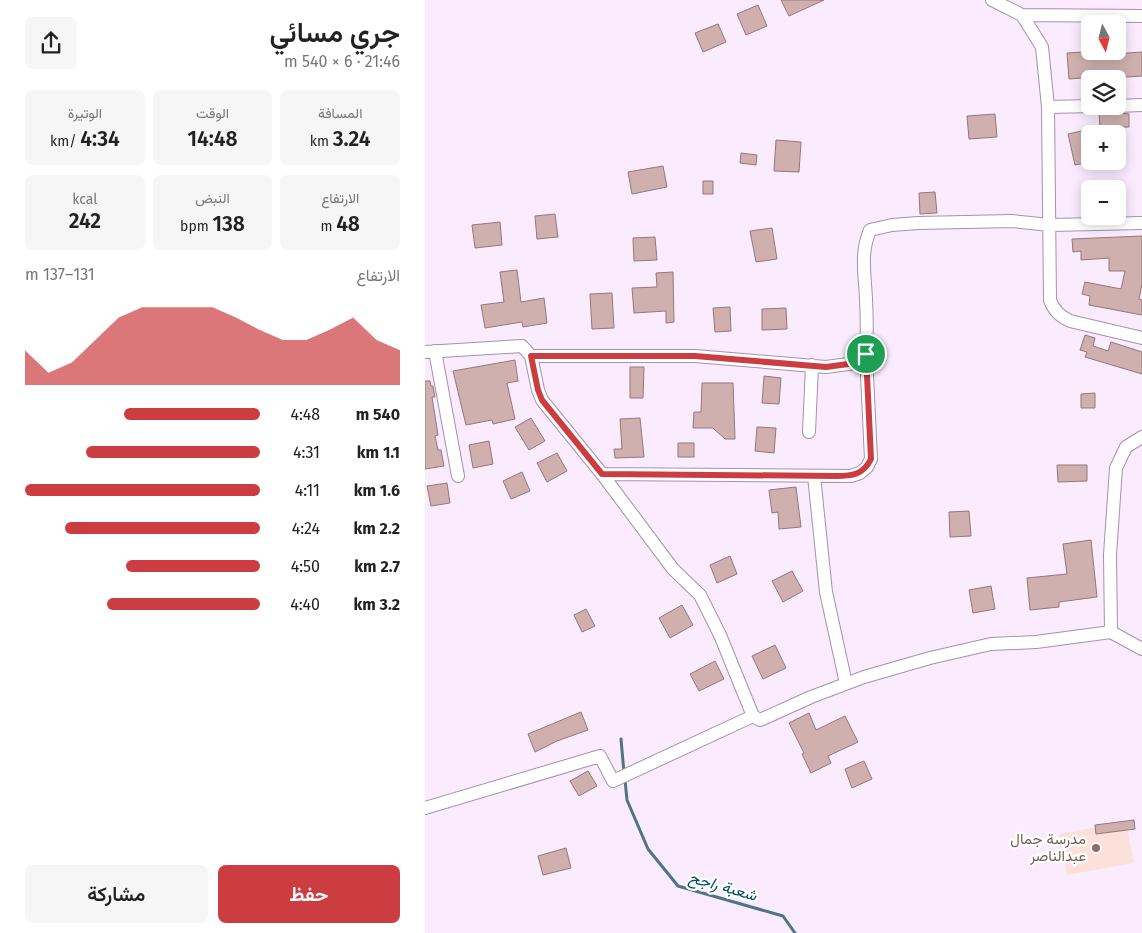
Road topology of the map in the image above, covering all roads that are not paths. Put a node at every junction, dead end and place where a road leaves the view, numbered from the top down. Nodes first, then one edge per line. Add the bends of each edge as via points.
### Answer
1 (992, 0) edge
2 (1022, 15) junction
3 (1142, 16) edge
4 (1142, 105) edge
5 (1081, 106) edge
6 (1126, 106) edge
7 (1048, 107) junction
8 (1142, 223) edge
9 (1050, 225) junction
10 (1142, 338) edge
11 (430, 352) edge
12 (866, 354) junction
13 (531, 356) junction
14 (811, 365) junction
15 (809, 432) dead end
16 (1142, 437) edge
17 (602, 474) junction
18 (458, 476) dead end
19 (814, 476) junction
20 (1111, 632) junction
21 (1142, 648) edge
22 (845, 679) dead end
23 (753, 716) junction
24 (425, 808) edge

1 - 2 street
2 - 3 street
2 - 7 street via 1042,47
4 - 6 street
5 - 7 street
7 - 9 street
8 - 9 street
9 - 10 street via 1049,300 1053,308 1070,321
9 - 12 street via 1012,221 918,223 870,230 864,243 863,266
11 - 13 street via 522,346
11 - 18 street
12 - 14 street via 856,363 826,367
12 - 19 street via 871,459 860,473 851,476
13 - 14 street via 695,356
13 - 17 street via 542,400
14 - 15 street
16 - 20 street via 1127,447 1115,468 1110,555
17 - 19 street
17 - 23 street via 673,569 700,595
19 - 22 street via 826,592
20 - 21 street
20 - 23 street via 991,644 929,658 864,677 760,720
23 - 24 street via 613,781 600,756

